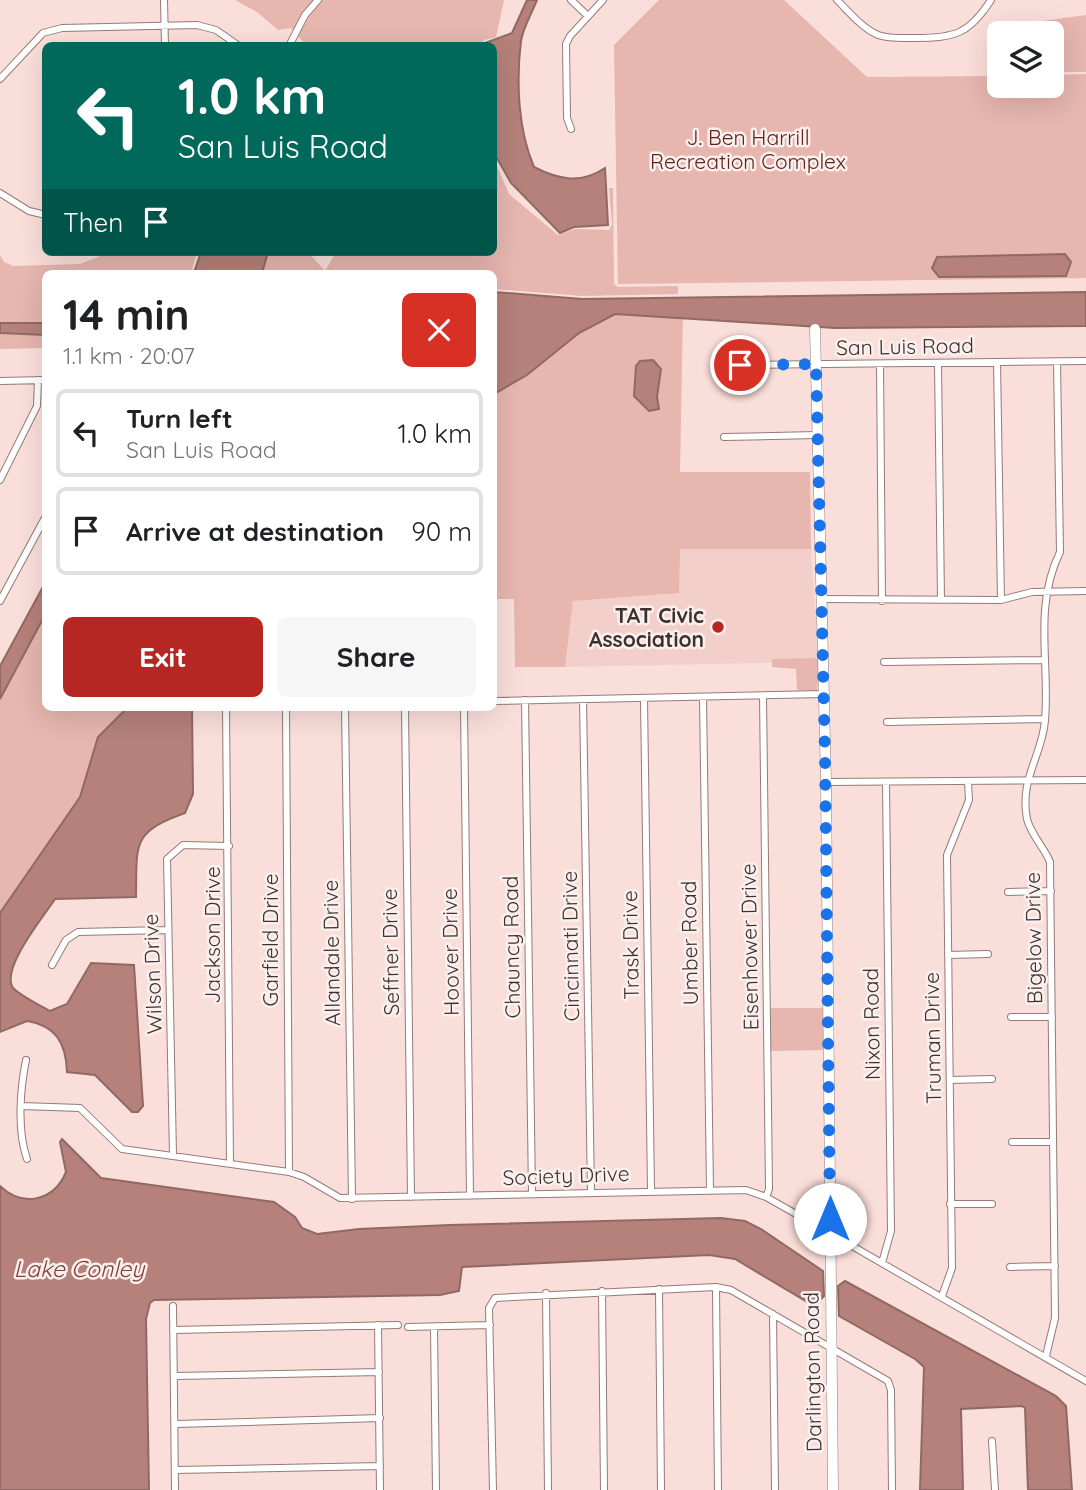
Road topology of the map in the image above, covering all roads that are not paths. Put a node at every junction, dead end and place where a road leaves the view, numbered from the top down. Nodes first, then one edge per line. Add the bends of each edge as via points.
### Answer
1 (164, 0) edge
2 (318, 0) edge
3 (570, 0) edge
4 (603, 0) edge
5 (837, 0) edge
6 (991, 0) edge
7 (587, 16) junction
8 (164, 26) junction
9 (165, 42) edge
10 (235, 42) edge
11 (291, 42) edge
12 (0, 79) edge
13 (571, 130) dead end
14 (0, 193) edge
15 (42, 214) edge
16 (816, 329) dead end
17 (1086, 361) edge
18 (724, 362) dead end
19 (997, 362) junction
20 (1057, 362) junction
21 (938, 363) junction
22 (816, 364) junction
23 (880, 364) junction
24 (42, 380) edge
25 (0, 381) edge
26 (817, 435) junction
27 (724, 437) dead end
28 (0, 480) edge
29 (42, 523) edge
30 (1048, 591) junction
31 (1086, 591) edge
32 (820, 600) junction
33 (941, 600) junction
34 (1001, 600) junction
35 (0, 601) edge
36 (881, 601) junction
37 (1043, 660) junction
38 (884, 662) dead end
39 (824, 694) junction
40 (763, 696) junction
41 (704, 697) junction
42 (583, 699) junction
43 (645, 699) junction
44 (525, 700) junction
45 (497, 701) edge
46 (226, 711) edge
47 (286, 711) edge
48 (345, 711) edge
49 (405, 711) edge
50 (464, 711) edge
51 (1045, 719) junction
52 (887, 722) dead end
53 (1086, 780) edge
54 (1028, 781) junction
55 (826, 782) junction
56 (968, 782) junction
57 (886, 783) junction
58 (229, 846) junction
59 (1051, 891) junction
60 (1008, 892) dead end
61 (167, 930) junction
62 (988, 954) dead end
63 (948, 955) junction
64 (52, 965) dead end
65 (1011, 1017) dead end
66 (1052, 1017) junction
67 (26, 1060) dead end
68 (992, 1079) dead end
69 (950, 1080) junction
70 (22, 1107) junction
71 (1012, 1142) dead end
72 (1053, 1142) junction
73 (173, 1155) junction
74 (27, 1159) dead end
75 (230, 1163) junction
76 (289, 1172) junction
77 (710, 1189) junction
78 (650, 1190) junction
79 (591, 1193) junction
80 (532, 1194) junction
81 (470, 1196) junction
82 (411, 1197) junction
83 (766, 1197) junction
84 (352, 1199) junction
85 (950, 1204) junction
86 (992, 1204) dead end
87 (830, 1233) junction
88 (882, 1263) junction
89 (1055, 1266) junction
90 (1010, 1267) dead end
91 (716, 1287) junction
92 (659, 1289) junction
93 (603, 1291) junction
94 (546, 1293) junction
95 (942, 1296) junction
96 (173, 1306) dead end
97 (773, 1314) junction
98 (379, 1325) junction
99 (398, 1325) dead end
100 (490, 1325) junction
101 (408, 1327) dead end
102 (434, 1327) junction
103 (173, 1330) junction
104 (831, 1347) junction
105 (1046, 1356) junction
106 (379, 1372) junction
107 (175, 1376) junction
108 (1086, 1381) edge
109 (380, 1418) junction
110 (176, 1424) junction
111 (992, 1441) dead end
112 (380, 1466) junction
113 (175, 1470) junction
114 (176, 1490) edge
115 (380, 1490) edge
116 (436, 1490) edge
117 (493, 1490) edge
118 (548, 1490) edge
119 (604, 1490) edge
120 (661, 1490) edge
121 (718, 1490) edge
122 (775, 1490) edge
123 (833, 1490) edge
124 (891, 1490) edge
125 (995, 1490) edge

1 - 8 street
2 - 11 street
3 - 7 street
4 - 7 street
5 - 6 street via 872,31 887,37 941,38 973,25
7 - 13 street via 570,36 565,51
8 - 9 street
8 - 10 street via 205,26
8 - 12 street via 53,30 36,39
14 - 15 street
16 - 22 street, Darlington Road
17 - 20 street, San Luis Road
18 - 22 street, San Luis Road
19 - 20 street, San Luis Road
19 - 21 street, San Luis Road
19 - 34 street
20 - 30 street, Bigelow Drive via 1060,552 1049,571
21 - 23 street, San Luis Road
21 - 33 street
22 - 23 street, San Luis Road
22 - 26 street, Darlington Road
23 - 36 street
24 - 25 street
24 - 28 street via 37,406
26 - 27 street
26 - 32 street, Darlington Road
29 - 35 street
30 - 31 street
30 - 34 street
30 - 37 street, Bigelow Drive
32 - 36 street
32 - 39 street, Darlington Road
33 - 34 street
33 - 36 street
37 - 38 street
37 - 51 street, Bigelow Drive
39 - 40 street
39 - 55 street, Darlington Road
40 - 41 street
40 - 83 street, Eisenhower Drive
41 - 43 street
41 - 77 street, Umber Road
42 - 43 street
42 - 44 street
42 - 79 street, Cincinnati Drive
43 - 78 street, Trask Drive
44 - 45 street
44 - 80 street, Chauncy Road
46 - 58 street, Jackson Drive
47 - 76 street, Garfield Drive
48 - 84 street, Allandale Drive
49 - 82 street, Seffner Drive
50 - 81 street, Hoover Drive
51 - 52 street
51 - 54 street, Bigelow Drive
53 - 54 street
54 - 56 street
54 - 59 street, Bigelow Drive via 1027,820 1050,862
55 - 57 street
55 - 87 street, Darlington Road
56 - 57 street
56 - 63 street, Truman Drive via 967,807 947,856
57 - 88 street, Nixon Road via 891,1231
58 - 61 street, Wilson Drive via 183,845 171,853 167,859
58 - 75 street, Jackson Drive
59 - 60 street
59 - 66 street, Bigelow Drive
61 - 64 street via 78,932 66,940
61 - 73 street, Wilson Drive
62 - 63 street
63 - 69 street, Truman Drive
65 - 66 street
66 - 72 street, Bigelow Drive
67 - 70 street
68 - 69 street
69 - 85 street, Truman Drive
70 - 73 street, Society Drive via 80,1108 122,1149
70 - 74 street via 22,1145
71 - 72 street
72 - 89 street, Bigelow Drive
73 - 75 street, Society Drive
75 - 76 street, Society Drive
76 - 84 street, Society Drive via 333,1196
77 - 78 street, Society Drive
77 - 83 street, Society Drive via 746,1190
78 - 79 street, Society Drive
79 - 80 street, Society Drive
80 - 81 street, Society Drive
81 - 82 street, Society Drive
82 - 84 street, Society Drive
83 - 87 street, Society Drive
85 - 86 street
85 - 95 street, Truman Drive via 951,1277
87 - 88 street, Society Drive
87 - 104 street, Darlington Road
88 - 95 street, Society Drive
89 - 90 street
89 - 105 street, Bigelow Drive via 1055,1328
91 - 92 street
91 - 97 street via 731,1290
91 - 121 street
92 - 93 street
92 - 120 street
93 - 94 street
93 - 119 street
94 - 100 street via 495,1298 489,1308
94 - 118 street
95 - 105 street, Society Drive
96 - 103 street
97 - 104 street
97 - 122 street
98 - 99 street
98 - 103 street
98 - 106 street
100 - 102 street
100 - 117 street
101 - 102 street
102 - 116 street
103 - 107 street
104 - 123 street, Darlington Road
104 - 124 street via 889,1384
105 - 108 street, Society Drive
106 - 107 street
106 - 109 street
107 - 110 street
109 - 110 street
109 - 112 street
110 - 113 street
111 - 125 street
112 - 113 street
112 - 115 street
113 - 114 street

